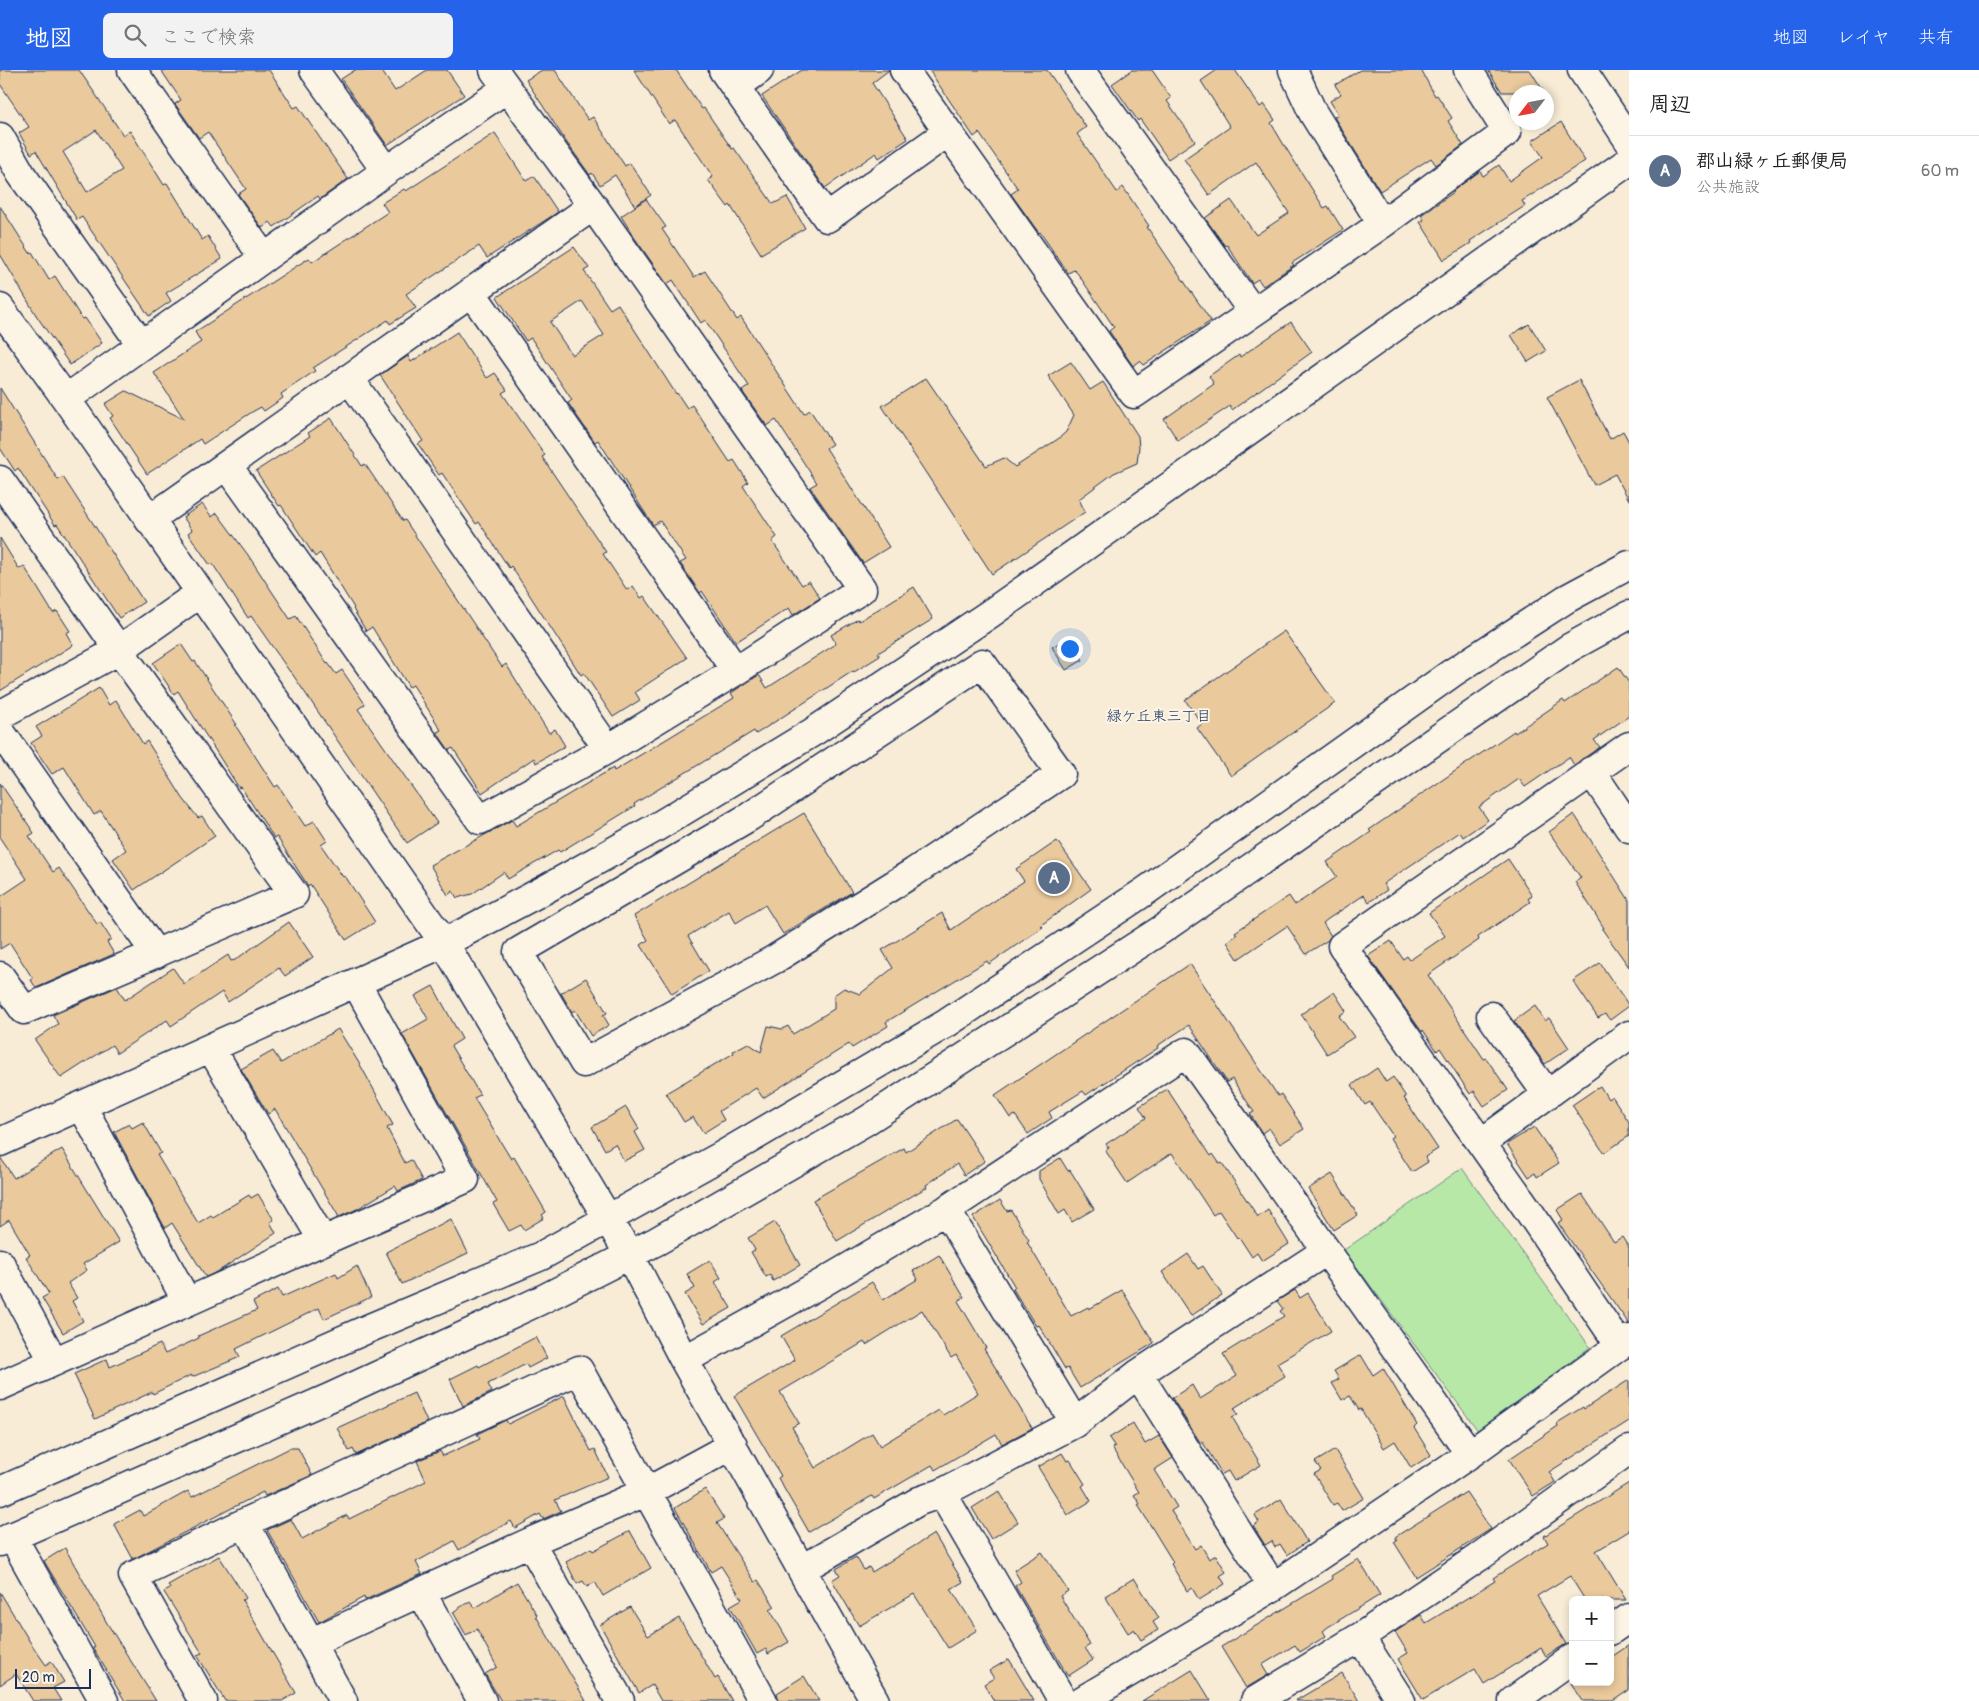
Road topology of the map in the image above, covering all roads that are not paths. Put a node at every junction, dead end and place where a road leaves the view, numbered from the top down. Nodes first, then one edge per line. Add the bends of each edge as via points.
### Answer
1 (132, 70) edge
2 (314, 70) edge
3 (759, 70) edge
4 (904, 70) edge
5 (1080, 70) edge
6 (1293, 70) edge
7 (1468, 70) edge
8 (1582, 70) edge
9 (729, 78) edge
10 (500, 79) edge
11 (948, 132) junction
12 (0, 137) edge
13 (1629, 141) edge
14 (1629, 161) edge
15 (386, 171) junction
16 (593, 206) junction
17 (1382, 224) junction
18 (264, 258) junction
19 (471, 292) junction
20 (0, 308) edge
21 (1253, 312) junction
22 (141, 344) junction
23 (349, 378) junction
24 (66, 399) junction
25 (227, 465) junction
26 (0, 480) edge
27 (149, 520) junction
28 (1629, 565) edge
29 (200, 593) junction
30 (1629, 615) edge
31 (119, 650) junction
32 (736, 671) junction
33 (0, 715) edge
34 (0, 730) edge
35 (813, 732) junction
36 (1629, 746) edge
37 (608, 748) junction
38 (832, 763) junction
39 (1591, 771) junction
40 (655, 828) junction
41 (1629, 828) edge
42 (674, 861) junction
43 (444, 943) junction
44 (156, 954) junction
45 (0, 976) edge
46 (356, 983) junction
47 (1491, 1016) dead end
48 (1629, 1036) edge
49 (211, 1048) junction
50 (1547, 1094) junction
51 (82, 1106) junction
52 (0, 1142) edge
53 (1481, 1143) junction
54 (946, 1210) junction
55 (608, 1219) junction
56 (323, 1241) junction
57 (1326, 1251) junction
58 (630, 1256) junction
59 (0, 1263) edge
60 (187, 1302) junction
61 (1625, 1342) edge
62 (684, 1360) junction
63 (54, 1362) junction
64 (1138, 1374) junction
65 (0, 1386) edge
66 (1075, 1423) junction
67 (733, 1445) junction
68 (1629, 1450) edge
69 (1470, 1454) junction
70 (0, 1491) edge
71 (648, 1491) junction
72 (942, 1493) junction
73 (244, 1523) junction
74 (6, 1539) edge
75 (530, 1542) junction
76 (802, 1569) junction
77 (1273, 1587) junction
78 (421, 1592) junction
79 (1629, 1618) edge
80 (1614, 1628) edge
81 (1360, 1637) junction
82 (312, 1642) junction
83 (1569, 1661) edge
84 (104, 1701) edge
85 (203, 1701) edge
86 (343, 1701) edge
87 (482, 1701) edge
88 (620, 1701) edge
89 (763, 1701) edge
90 (875, 1701) edge
91 (1063, 1701) edge
92 (1081, 1701) edge
93 (1255, 1701) edge
94 (1401, 1701) edge
95 (1513, 1701) edge

1 - 18 street
2 - 15 street
3 - 9 street
4 - 11 street
5 - 21 street
6 - 17 street via 1313,113
7 - 17 street via 1507,132
8 - 13 street
9 - 11 street via 827,218
10 - 15 street
10 - 16 street
11 - 21 street via 1134,394
12 - 22 street via 21,174
14 - 35 street via 991,613
15 - 18 street
16 - 19 street
16 - 32 street via 862,589
17 - 21 street
18 - 22 street
19 - 23 street
19 - 32 street
20 - 24 street
22 - 24 street
23 - 25 street
23 - 37 street
24 - 27 street
25 - 27 street
25 - 37 street via 480,820
26 - 31 street
27 - 29 street
28 - 55 street via 1566,599 1452,673 1148,890 947,1023
29 - 31 street
29 - 43 street
30 - 58 street via 1568,648 1161,930 866,1121
31 - 33 street
31 - 44 street via 294,894
32 - 37 street
34 - 44 street
35 - 38 street
35 - 40 street
36 - 39 street
38 - 42 street
38 - 42 street via 982,663 1061,774 775,959 584,1063 518,952
39 - 41 street
39 - 53 street via 1342,946
40 - 42 street
40 - 43 street
43 - 46 street
43 - 55 street
44 - 45 street via 24,1010
46 - 49 street
46 - 56 street via 466,1180
47 - 50 street
48 - 50 street
49 - 51 street
49 - 56 street
50 - 53 street
51 - 52 street
51 - 60 street
53 - 61 street
54 - 57 street via 1186,1052
54 - 62 street
54 - 66 street
55 - 58 street
55 - 70 street via 541,1256
56 - 60 street
57 - 64 street
57 - 69 street
58 - 62 street
58 - 74 street via 331,1397
59 - 63 street
60 - 63 street
61 - 69 street
62 - 67 street
63 - 65 street
64 - 66 street
64 - 77 street
66 - 72 street
67 - 71 street
67 - 76 street
68 - 81 street
69 - 77 street
71 - 73 street via 579,1370
71 - 75 street
71 - 89 street
72 - 76 street via 919,1501
72 - 91 street
73 - 82 street
73 - 85 street via 133,1576
74 - 84 street
75 - 78 street
75 - 88 street
76 - 90 street
77 - 92 street
78 - 82 street
78 - 87 street
79 - 80 street
81 - 93 street
81 - 94 street
82 - 86 street
83 - 95 street

